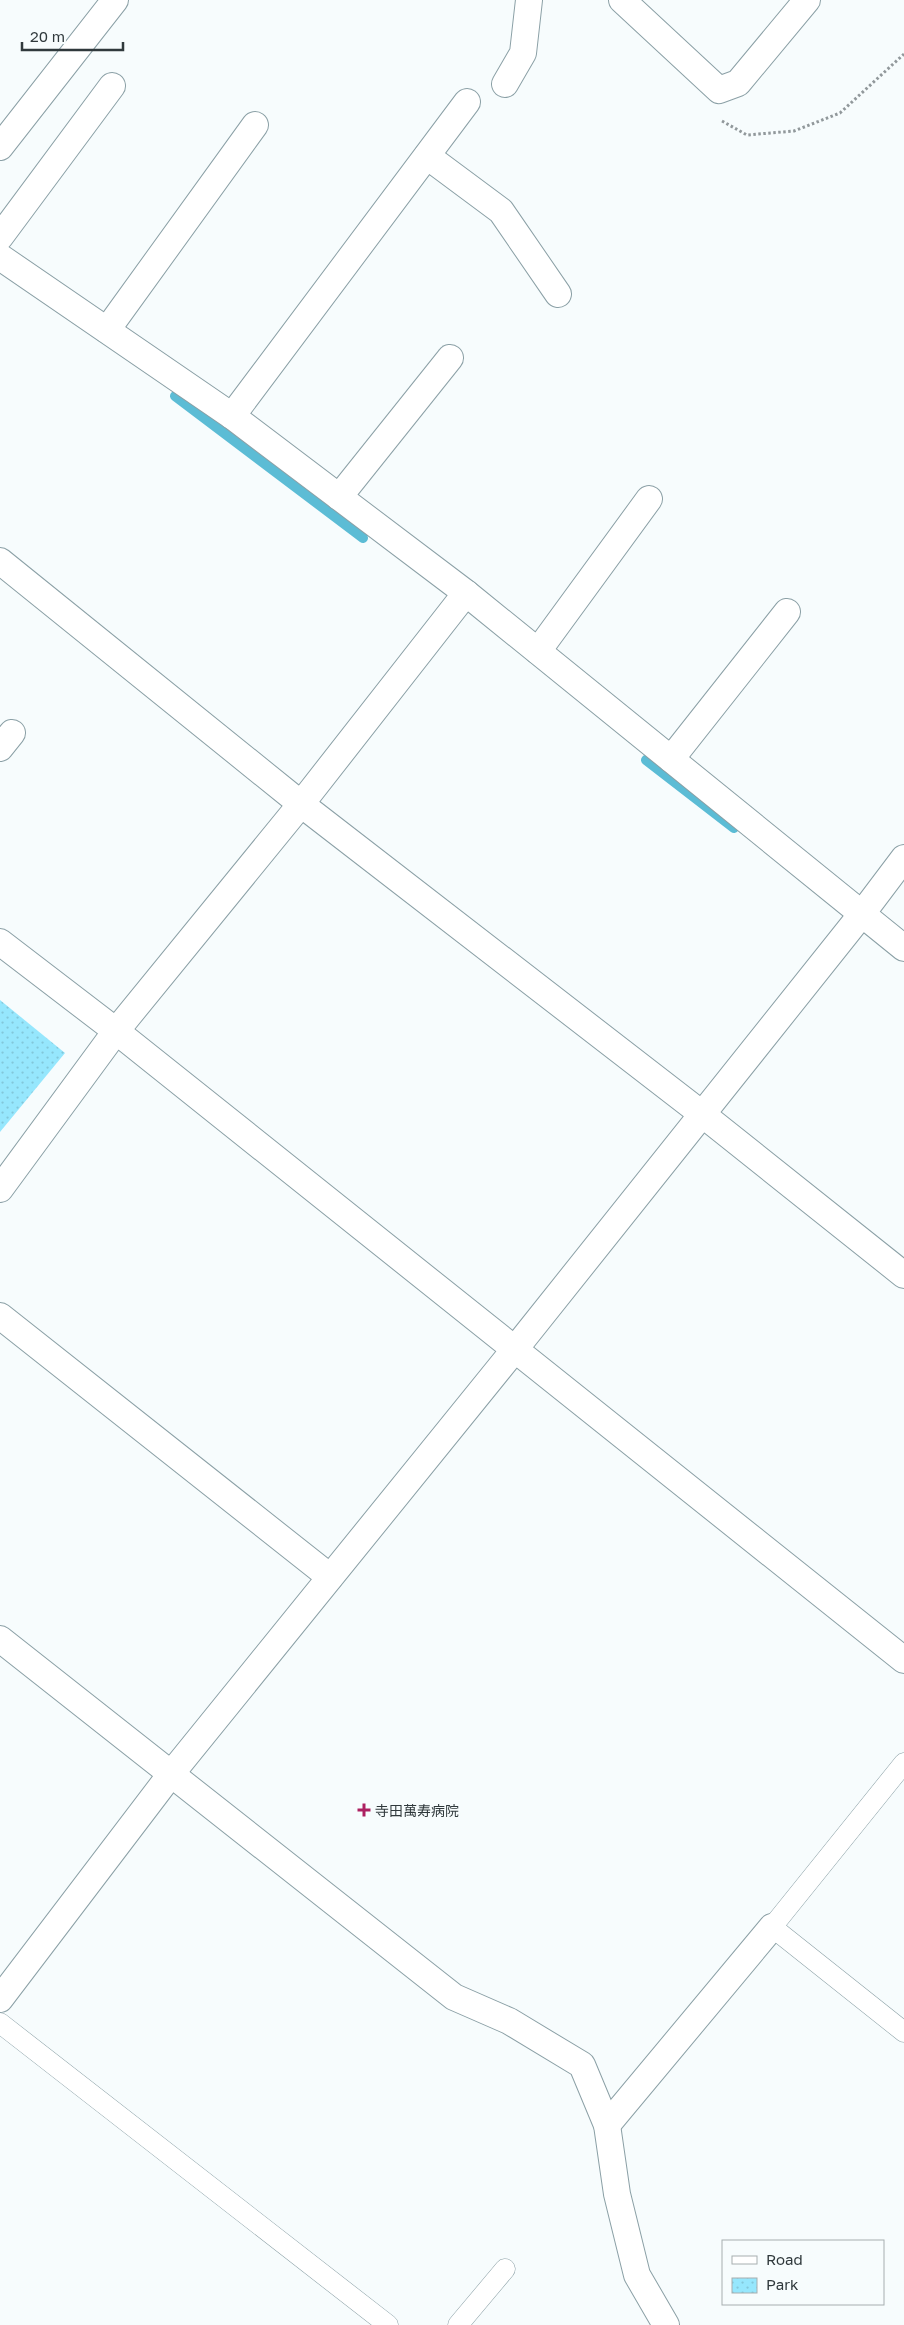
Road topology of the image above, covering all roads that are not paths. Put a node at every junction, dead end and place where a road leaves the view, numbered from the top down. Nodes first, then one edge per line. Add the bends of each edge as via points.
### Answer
1 (529, 0) edge
2 (622, 0) edge
3 (807, 0) edge
4 (105, 3) edge
5 (505, 84) dead end
6 (112, 86) dead end
7 (467, 102) dead end
8 (255, 125) dead end
9 (0, 147) edge
10 (427, 156) junction
11 (0, 237) edge
12 (0, 257) edge
13 (558, 294) dead end
14 (108, 330) junction
15 (450, 358) dead end
16 (232, 416) junction
17 (339, 497) junction
18 (649, 499) dead end
19 (0, 561) edge
20 (466, 594) junction
21 (787, 612) dead end
22 (538, 651) junction
23 (671, 759) junction
24 (302, 804) junction
25 (904, 858) edge
26 (861, 915) junction
27 (0, 942) edge
28 (904, 948) edge
29 (116, 1031) junction
30 (702, 1114) junction
31 (0, 1189) edge
32 (904, 1275) edge
33 (0, 1316) edge
34 (515, 1349) junction
35 (330, 1577) junction
36 (0, 1639) edge
37 (904, 1660) edge
38 (904, 1763) edge
39 (171, 1774) junction
40 (772, 1927) junction
41 (0, 1999) edge
42 (0, 2023) edge
43 (904, 2032) edge
44 (607, 2125) junction
45 (505, 2269) dead end
46 (388, 2325) edge
47 (458, 2325) edge
48 (666, 2325) edge

1 - 5 street via 523,53
2 - 3 street via 719,90 738,82
4 - 9 street
6 - 11 street
7 - 10 street
8 - 14 street
10 - 13 street via 501,211
10 - 16 street
12 - 14 street
14 - 16 street
15 - 17 street
16 - 17 street
17 - 20 street
18 - 22 street
19 - 24 street
20 - 22 street
20 - 24 street
21 - 23 street
22 - 23 street
23 - 26 street
24 - 29 street
24 - 30 street
25 - 26 street
26 - 28 street
26 - 30 street
27 - 29 street
29 - 31 street
29 - 34 street
30 - 32 street
30 - 34 street
33 - 35 street
34 - 35 street
34 - 37 street
35 - 39 street
36 - 39 street
38 - 40 street
39 - 41 street
39 - 44 street via 454,1997 509,2020 582,2065
40 - 43 street
40 - 44 street
42 - 46 street
44 - 48 street via 617,2194 637,2275
45 - 47 street

